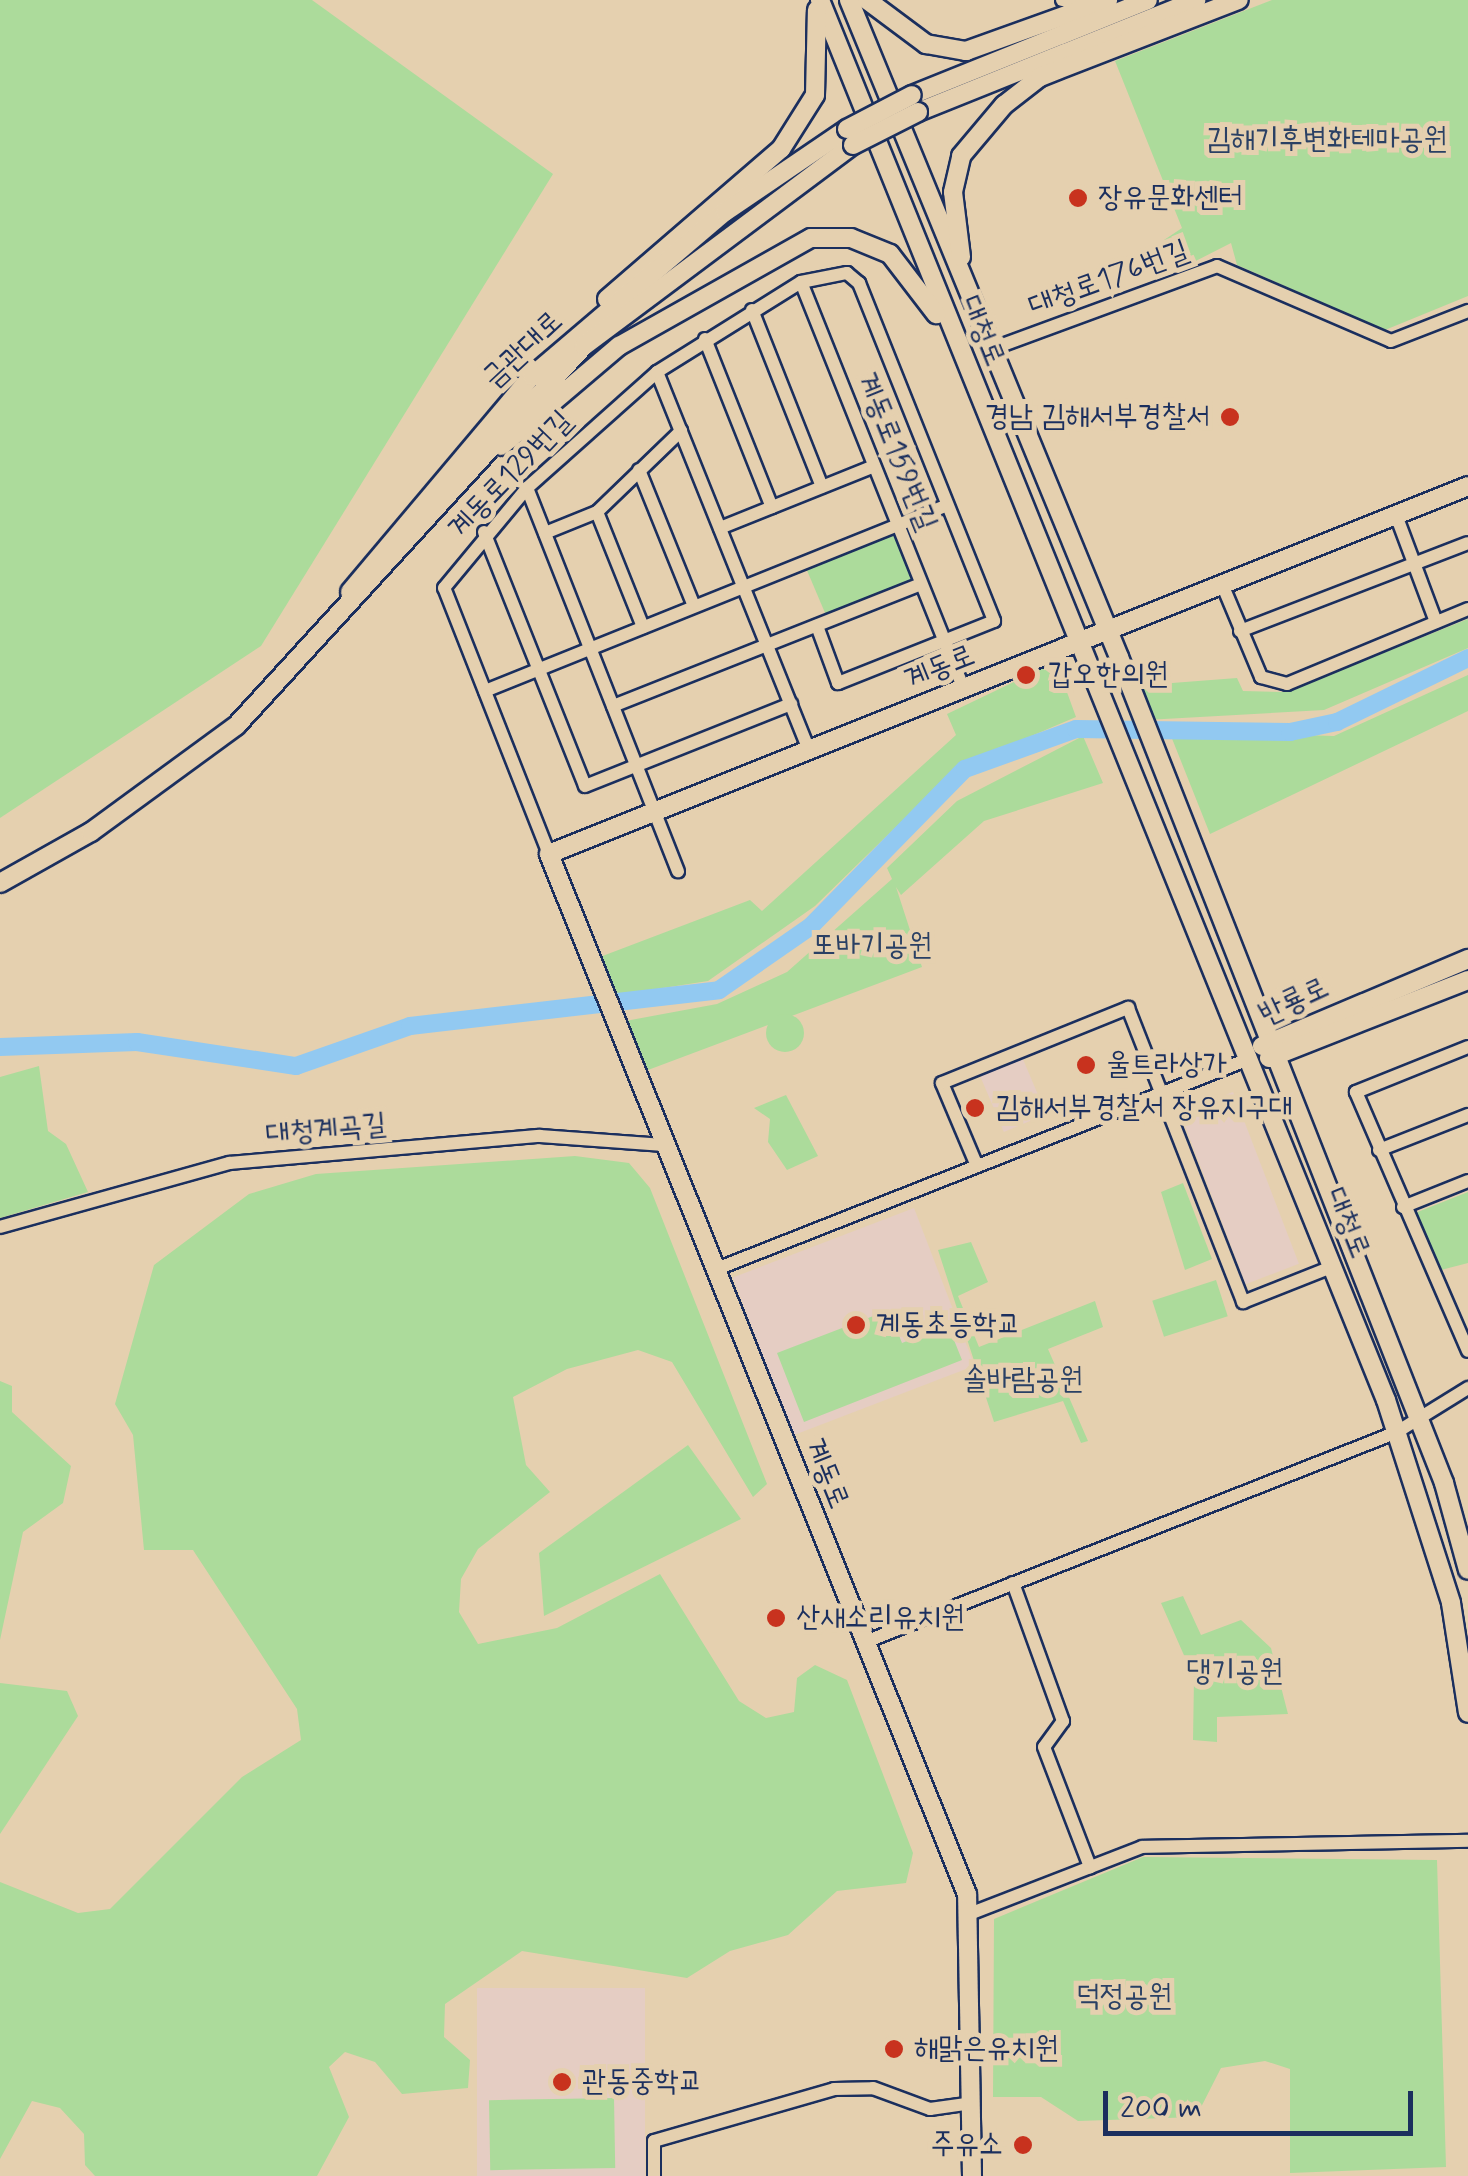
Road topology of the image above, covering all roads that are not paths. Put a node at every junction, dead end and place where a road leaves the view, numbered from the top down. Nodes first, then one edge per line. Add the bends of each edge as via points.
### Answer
1 (818, 0) edge
2 (849, 0) edge
3 (867, 0) edge
4 (1108, 0) edge
5 (1124, 0) edge
6 (1148, 0) edge
7 (1200, 0) edge
8 (1239, 0) edge
9 (1071, 4) edge
10 (1153, 30) junction
11 (915, 103) junction
12 (850, 136) junction
13 (801, 282) junction
14 (752, 310) junction
15 (1468, 311) edge
16 (576, 336) junction
17 (705, 339) junction
18 (986, 344) junction
19 (961, 354) junction
20 (657, 372) junction
21 (681, 432) junction
22 (874, 466) junction
23 (639, 470) junction
24 (1468, 486) edge
25 (822, 487) junction
26 (527, 488) junction
27 (947, 505) junction
28 (772, 507) junction
29 (431, 511) junction
30 (597, 512) junction
31 (1396, 515) junction
32 (898, 524) junction
33 (720, 528) junction
34 (484, 532) junction
35 (545, 533) junction
36 (1468, 542) edge
37 (1415, 564) junction
38 (921, 584) junction
39 (1222, 584) junction
40 (744, 586) junction
41 (694, 606) junction
42 (1468, 610) edge
43 (1436, 622) junction
44 (817, 626) junction
45 (643, 627) junction
46 (1108, 630) junction
47 (1240, 632) junction
48 (1082, 640) junction
49 (944, 641) junction
50 (767, 645) junction
51 (590, 648) junction
52 (293, 668) junction
53 (540, 668) junction
54 (963, 688) junction
55 (485, 691) junction
56 (791, 704) junction
57 (613, 706) junction
58 (809, 750) junction
59 (636, 765) junction
60 (654, 812) junction
61 (549, 854) junction
62 (678, 871) dead end
63 (0, 883) edge
64 (1468, 958) edge
65 (1468, 980) edge
66 (1268, 1039) junction
67 (1468, 1047) edge
68 (1251, 1058) junction
69 (1276, 1058) junction
70 (1161, 1093) junction
71 (1468, 1115) edge
72 (664, 1145) junction
73 (1380, 1150) junction
74 (976, 1166) junction
75 (1468, 1181) edge
76 (1403, 1208) junction
77 (0, 1228) edge
78 (1334, 1266) junction
79 (714, 1270) junction
80 (1468, 1351) edge
81 (1468, 1388) edge
82 (1416, 1412) junction
83 (1397, 1432) junction
84 (1468, 1570) edge
85 (1013, 1583) junction
86 (865, 1642) junction
87 (1468, 1713) edge
88 (1468, 1841) edge
89 (1090, 1867) junction
90 (972, 1913) junction
91 (972, 2103) junction
92 (654, 2176) edge
93 (972, 2176) edge

1 - 16 main road via 815,95 781,149 627,275
1 - 19 main road, 대청로
2 - 18 main road, 대청로
3 - 9 main road via 926,44 966,50
4 - 9 main road
5 - 9 main road
6 - 11 main road
7 - 10 main road
7 - 11 main road
8 - 10 main road
10 - 18 main road via 1040,77 960,156 954,228
11 - 12 main road, bridge
12 - 16 main road, 금관대로 via 725,212
12 - 29 main road, 금관대로 via 584,346
13 - 14 street, 계동로129번길
13 - 22 street, 계동로159번길
13 - 27 street, 계동로129번길 via 846,273 858,283
14 - 17 street, 계동로129번길
14 - 25 street
15 - 18 street, 대청로176번길 via 1391,342 1217,266
16 - 52 main road, 금관대로 via 443,472
17 - 20 street, 계동로129번길
17 - 28 street
18 - 46 main road, 대청로
19 - 29 main road via 890,254 851,238 811,238 619,346
19 - 48 main road, 대청로
20 - 21 street
20 - 26 street, 계동로129번길
21 - 23 street
21 - 33 street
22 - 25 street
22 - 32 street, 계동로159번길
23 - 30 street
23 - 41 street
24 - 31 main road, 계동로
25 - 28 street
26 - 34 street, 계동로129번길
26 - 35 street
27 - 32 street
27 - 49 street, 계동로159번길 via 994,621
28 - 33 street
29 - 52 main road, 금관대로
30 - 35 street
30 - 45 street
31 - 37 street
31 - 39 main road, 계동로
32 - 38 street, 계동로159번길
32 - 40 street
33 - 40 street
34 - 53 street
34 - 55 street, 계동로129번길 via 444,588
35 - 51 street
36 - 37 street
37 - 43 street
37 - 47 street
38 - 44 street
38 - 49 street, 계동로159번길
39 - 46 main road, 계동로
39 - 47 street
40 - 41 street
40 - 50 street
41 - 45 street
42 - 43 street
43 - 47 street via 1286,684 1261,678
44 - 49 street, 계동로159번길 via 838,683
44 - 50 street
45 - 51 street
46 - 48 main road, 계동로
46 - 66 main road, 대청로
48 - 54 main road, 계동로
48 - 68 main road, 대청로
49 - 54 street, 계동로159번길
50 - 56 street
50 - 57 street
51 - 53 street
51 - 57 street
52 - 63 main road, 금관대로 via 236,726 123,809
53 - 55 street
53 - 59 street via 585,786
54 - 58 main road, 계동로
55 - 61 street, 계동로129번길
56 - 58 street
56 - 59 street
57 - 59 street
58 - 60 main road, 계동로
59 - 60 street
60 - 61 main road, 계동로
60 - 62 street
61 - 72 main road, 계동로
64 - 66 main road, 반룡로
65 - 69 main road, 반룡로
66 - 68 main road, 반룡로
66 - 69 main road, 대청로
67 - 73 street via 1356,1092
68 - 69 main road, 반룡로
68 - 70 street
68 - 78 main road, 대청로
69 - 82 main road, 대청로
70 - 74 street
70 - 74 street via 1128,1008 942,1082
70 - 78 street via 1243,1302
71 - 73 street
72 - 77 street, 대청계곡길 via 540,1136 229,1163
72 - 79 main road, 계동로
73 - 76 street
74 - 79 street
75 - 76 street
76 - 80 street
78 - 83 main road, 대청로
79 - 86 main road, 계동로
81 - 82 street
82 - 83 street
82 - 84 main road, 대청로
83 - 85 street
83 - 87 main road, 대청로 via 1450,1603
85 - 86 street
85 - 89 street via 1063,1720 1044,1747
86 - 90 main road, 계동로
88 - 89 street via 1142,1847
89 - 90 street
90 - 91 main road, 계동로
91 - 92 street via 930,2109 873,2088 834,2089 654,2141
91 - 93 main road, 계동로

